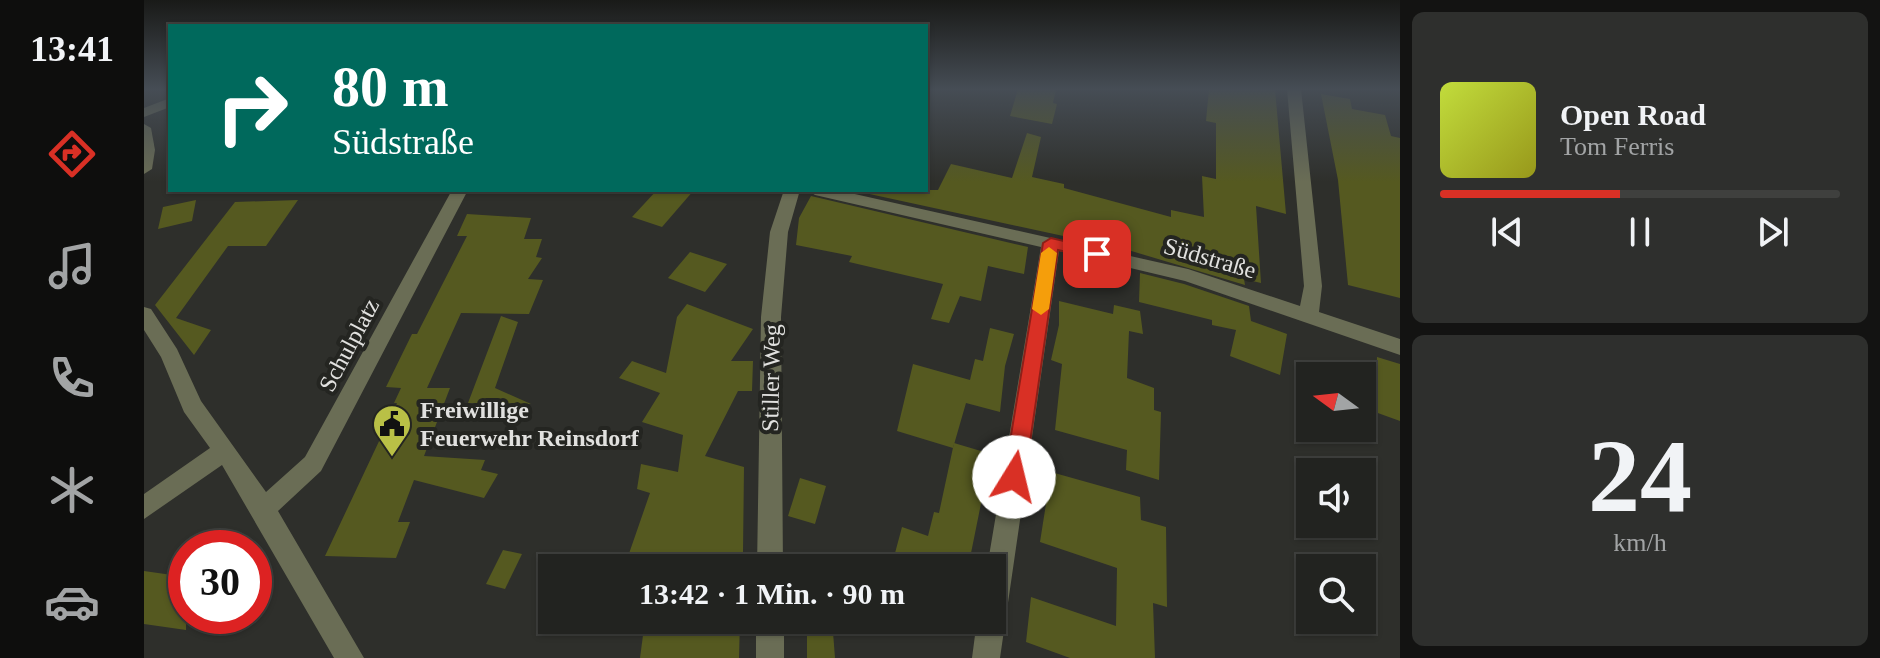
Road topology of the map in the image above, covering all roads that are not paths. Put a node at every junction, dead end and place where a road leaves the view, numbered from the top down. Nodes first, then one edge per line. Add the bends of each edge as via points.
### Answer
1 (1297, 120) edge
2 (144, 128) edge
3 (144, 169) edge
4 (459, 192) edge
5 (791, 192) edge
6 (824, 192) edge
7 (1051, 243) junction
8 (144, 314) edge
9 (1309, 314) junction
10 (1400, 347) edge
11 (225, 450) junction
12 (144, 508) edge
13 (263, 508) junction
14 (770, 554) edge
15 (1002, 554) edge
16 (770, 634) edge
17 (990, 634) edge
18 (350, 658) edge
19 (770, 658) edge
20 (986, 658) edge

1 - 9 street via 1313,286
2 - 3 street
4 - 13 street, Schulplatz via 313,464
5 - 14 street, Stiller Weg via 779,232 771,317
6 - 7 street, Südstraße
7 - 9 street, Südstraße via 1188,275
7 - 15 street
8 - 11 street via 192,406
9 - 10 street, Südstraße
11 - 12 street
11 - 13 street
13 - 18 street
16 - 19 street
17 - 20 street

